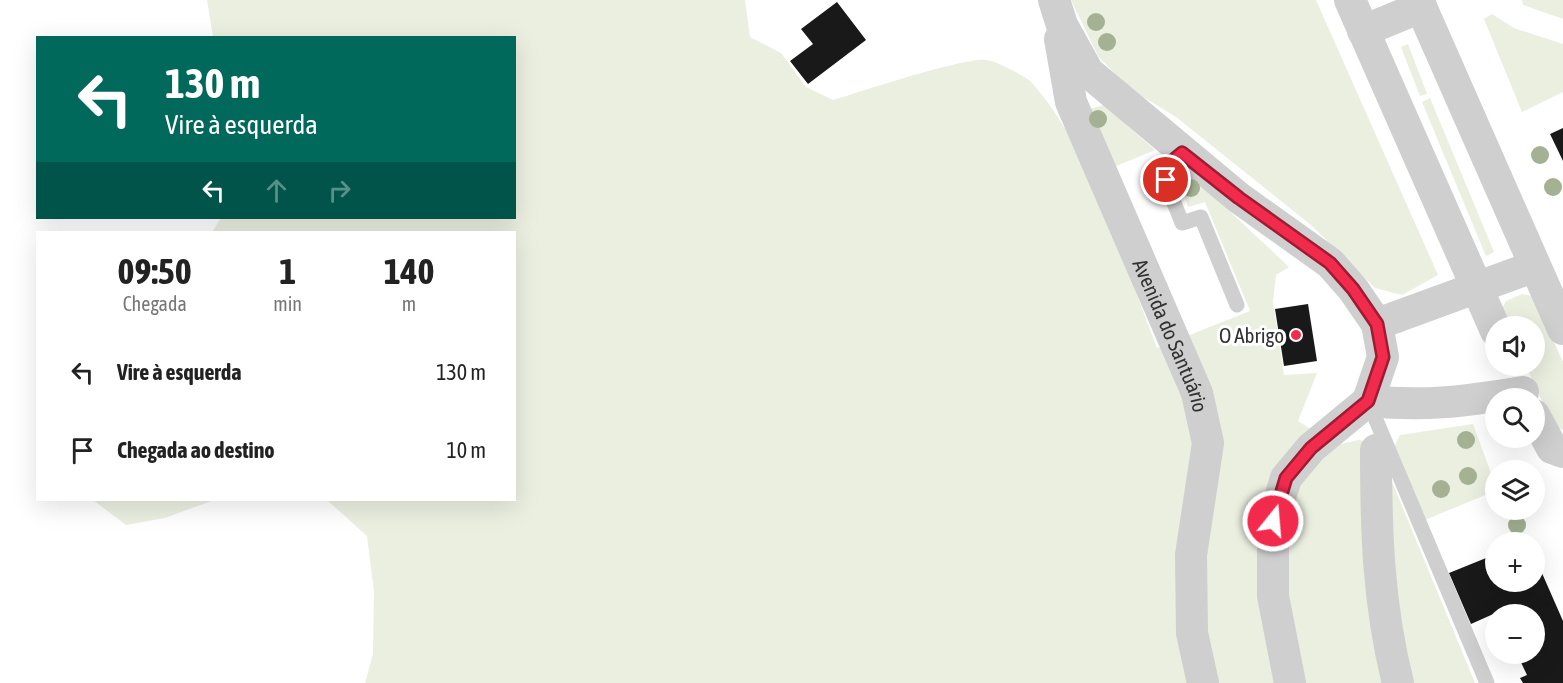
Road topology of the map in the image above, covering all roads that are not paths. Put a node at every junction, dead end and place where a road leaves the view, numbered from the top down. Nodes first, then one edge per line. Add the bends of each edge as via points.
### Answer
1 (1053, 0) edge
2 (1350, 0) edge
3 (1419, 4) edge
4 (1363, 31) junction
5 (1182, 153) junction
6 (1533, 267) junction
7 (1476, 288) junction
8 (1237, 305) dead end
9 (1489, 316) edge
10 (1377, 324) junction
11 (1563, 329) edge
12 (1485, 399) edge
13 (1368, 401) junction
14 (1545, 434) edge
15 (1376, 450) dead end
16 (1563, 452) edge
17 (1203, 683) edge
18 (1290, 683) edge
19 (1398, 683) edge
20 (1487, 683) edge

1 - 5 street, Avenida do Santuário via 1062,26 1088,72
1 - 17 street, Avenida do Santuário via 1071,102 1197,393 1208,443 1191,555 1192,633
2 - 4 street
3 - 4 street
3 - 6 street
4 - 7 street
5 - 8 lane via 1170,163 1166,180 1182,223 1201,217
5 - 10 street, Avenida do Santuário via 1330,263
6 - 7 street
6 - 11 street
7 - 9 street
7 - 10 street
10 - 13 street, Avenida do Santuário via 1383,357
12 - 13 street via 1413,405
13 - 18 street via 1311,448 1286,478 1273,521 1273,596
13 - 20 lane
14 - 16 street via 1552,448
15 - 19 street via 1377,549 1385,632

